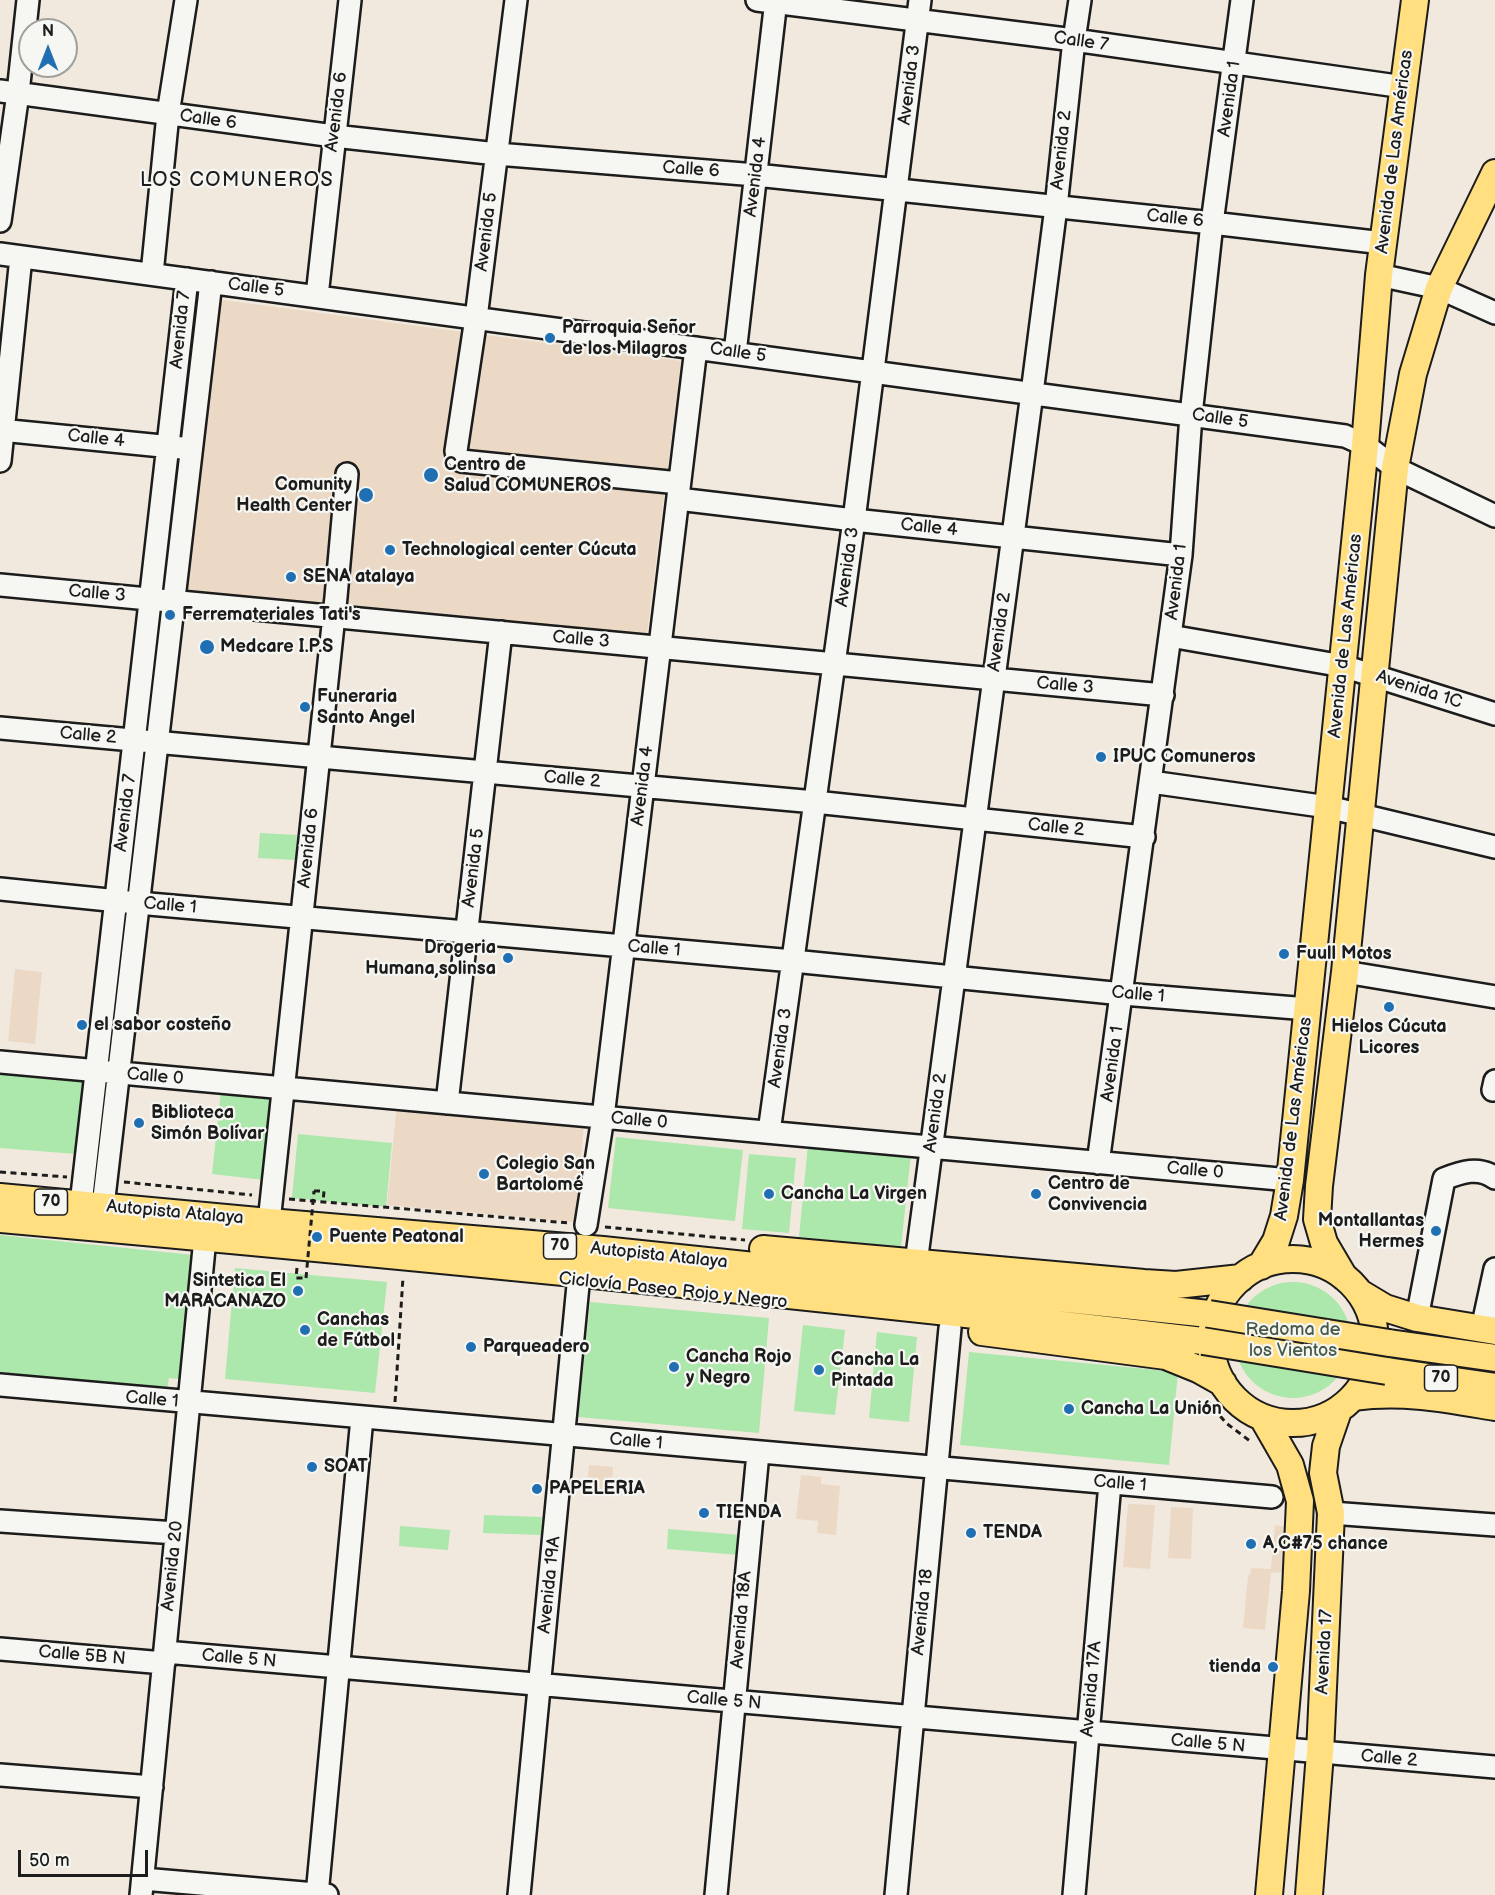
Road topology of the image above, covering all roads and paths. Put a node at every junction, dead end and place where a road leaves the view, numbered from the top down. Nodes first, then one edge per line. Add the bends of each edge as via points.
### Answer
1 (28, 0) edge
2 (186, 0) edge
3 (350, 0) edge
4 (516, 0) edge
5 (920, 0) edge
6 (1080, 0) edge
7 (1242, 0) edge
8 (1414, 0) edge
9 (770, 1) edge
10 (918, 22) junction
11 (1074, 40) junction
12 (1235, 63) junction
13 (1404, 87) junction
14 (9, 92) edge
15 (168, 114) junction
16 (334, 136) junction
17 (497, 154) junction
18 (1495, 173) edge
19 (756, 175) junction
20 (897, 190) junction
21 (1056, 207) junction
22 (0, 221) edge
23 (1212, 223) junction
24 (1383, 243) junction
25 (0, 254) edge
26 (21, 256) junction
27 (152, 274) junction
28 (1379, 275) junction
29 (187, 279) junction
30 (211, 282) junction
31 (1439, 288) junction
32 (318, 296) junction
33 (1495, 313) edge
34 (476, 318) junction
35 (696, 348) junction
36 (735, 353) junction
37 (873, 372) junction
38 (1032, 393) junction
39 (1191, 415) junction
40 (2, 430) edge
41 (1365, 445) junction
42 (168, 446) junction
43 (191, 449) junction
44 (461, 461) joint
45 (0, 462) edge
46 (1395, 468) junction
47 (348, 474) dead end
48 (678, 491) junction
49 (1495, 516) edge
50 (854, 520) junction
51 (1013, 537) junction
52 (1181, 555) junction
53 (0, 585) edge
54 (150, 599) junction
55 (173, 602) junction
56 (333, 616) junction
57 (501, 632) junction
58 (1170, 636) junction
59 (659, 648) junction
60 (834, 664) junction
61 (1343, 666) junction
62 (1374, 676) junction
63 (994, 679) junction
64 (1162, 695) junction
65 (1495, 714) edge
66 (0, 728) edge
67 (135, 740) junction
68 (157, 742) junction
69 (319, 756) junction
70 (485, 772) junction
71 (1151, 782) junction
72 (643, 787) junction
73 (815, 802) junction
74 (1328, 807) junction
75 (1360, 814) junction
76 (975, 819) junction
77 (1144, 837) junction
78 (1495, 847) edge
79 (0, 889) edge
80 (116, 900) junction
81 (138, 903) junction
82 (301, 917) junction
83 (467, 932) junction
84 (624, 946) junction
85 (793, 961) junction
86 (1345, 972) junction
87 (954, 977) junction
88 (1123, 994) junction
89 (1495, 997) edge
90 (1308, 1009) junction
91 (0, 1062) edge
92 (96, 1071) junction
93 (118, 1073) junction
94 (283, 1088) junction
95 (447, 1103) junction
96 (603, 1117) junction
97 (769, 1132) junction
98 (931, 1147) junction
99 (1098, 1162) junction
100 (0, 1172) edge
101 (84, 1178) junction
102 (1495, 1178) edge
103 (1279, 1179) dead end
104 (106, 1180) junction
105 (324, 1191) dead end
106 (0, 1197) edge
107 (92, 1205) junction
108 (270, 1210) junction
109 (0, 1220) edge
110 (586, 1225) junction
111 (205, 1238) junction
112 (754, 1241) dead end
113 (643, 1254) junction
114 (404, 1257) junction
115 (916, 1263) junction
116 (297, 1264) dead end
117 (309, 1266) dead end
118 (1495, 1269) edge
119 (1251, 1272) junction
120 (579, 1275) junction
121 (296, 1278) dead end
122 (627, 1280) junction
123 (1352, 1285) junction
124 (1417, 1318) junction
125 (950, 1328) junction
126 (1489, 1330) edge
127 (1495, 1358) edge
128 (0, 1386) edge
129 (1495, 1387) edge
130 (1212, 1388) junction
131 (189, 1403) junction
132 (1346, 1404) junction
133 (1495, 1407) edge
134 (363, 1418) junction
135 (1263, 1418) junction
136 (393, 1421) junction
137 (564, 1436) junction
138 (1252, 1442) dead end
139 (758, 1453) junction
140 (937, 1468) junction
141 (1110, 1484) junction
142 (1272, 1497) dead end
143 (1331, 1513) junction
144 (0, 1521) edge
145 (1495, 1525) edge
146 (176, 1533) junction
147 (0, 1649) edge
148 (164, 1658) junction
149 (339, 1668) junction
150 (540, 1685) junction
151 (735, 1702) junction
152 (913, 1718) junction
153 (1088, 1733) junction
154 (1282, 1750) junction
155 (1320, 1753) junction
156 (1495, 1767) edge
157 (0, 1775) edge
158 (152, 1787) junction
159 (142, 1887) edge
160 (320, 1895) edge
161 (519, 1895) edge
162 (716, 1895) edge
163 (896, 1895) edge
164 (1074, 1895) edge
165 (1269, 1895) edge
166 (1309, 1895) edge

1 - 14 street
2 - 15 street
3 - 16 street, Avenida 6
4 - 17 street, Avenida 5
5 - 10 street, Avenida 3
6 - 11 street, Avenida 2
7 - 12 street, Avenida 1
8 - 13 main road, Avenida de Las Américas
9 - 10 street, Calle 7
9 - 19 street, Avenida 4
10 - 11 street, Calle 7
10 - 20 street, Avenida 3
11 - 12 street, Calle 7
11 - 21 street, Avenida 2
12 - 13 street, Calle 7
12 - 23 street, Avenida 1
13 - 24 main road, Avenida de Las Américas
14 - 15 street, Calle 6
14 - 22 street
15 - 16 street, Calle 6
15 - 27 street
16 - 17 street, Calle 6
16 - 32 street, Avenida 6
17 - 19 street, Calle 6
17 - 34 street, Avenida 5
18 - 31 main road, Avenida de Las Américas
19 - 20 street, Calle 6
19 - 36 street, Avenida 4
20 - 21 street, Calle 6
20 - 37 street, Avenida 3
21 - 23 street, Calle 6
21 - 38 street, Avenida 2
23 - 24 street, Calle 6
23 - 39 street, Avenida 1
24 - 28 main road, Avenida de Las Américas
25 - 26 street, Calle 5
26 - 27 street, Calle 5
26 - 40 street
27 - 29 street, Calle 5
28 - 31 street
28 - 41 main road, Avenida de Las Américas
29 - 30 street, Calle 5
29 - 42 street, Avenida 7
30 - 32 street, Calle 5
30 - 43 street, Avenida 7
31 - 33 street
31 - 46 main road, Avenida de Las Américas via 1413,374
32 - 34 street, Calle 5
34 - 35 street, Calle 5
34 - 44 street, Avenida 5 via 456,451
35 - 36 street, Calle 5
35 - 48 street, Avenida 4
36 - 37 street, Calle 5
37 - 38 street, Calle 5
37 - 50 street, Avenida 3
38 - 39 street, Calle 5
38 - 51 street, Avenida 2
39 - 41 street, Calle 5 via 1345,436
39 - 52 street, Avenida 1
40 - 42 street, Calle 4
40 - 45 street
41 - 46 street, Calle 5
41 - 61 main road, Avenida de Las Américas
42 - 43 street, Calle 4
42 - 54 street, Avenida 7
43 - 55 street, Avenida 7
44 - 48 street, Calle 4
46 - 49 street, Calle 5
46 - 62 main road, Avenida de Las Américas
47 - 56 street, Avenida 6
48 - 50 street, Calle 4
48 - 59 street, Avenida 4
50 - 51 street, Calle 4
50 - 60 street, Avenida 3
51 - 52 street, Calle 4
51 - 63 street, Avenida 2
52 - 58 street, Avenida 1
53 - 54 street, Calle 3
54 - 55 street, Calle 3
54 - 67 street, Avenida 7
55 - 56 street, Calle 3
55 - 68 street, Avenida 7
56 - 57 street, Calle 3
56 - 69 street, Avenida 6
57 - 59 street, Calle 3
57 - 70 street, Avenida 5
58 - 61 street, Avenida 1C
58 - 64 street, Avenida 1
59 - 60 street, Calle 3
59 - 72 street, Avenida 4
60 - 63 street, Calle 3
60 - 73 street, Avenida 3
61 - 62 street, Avenida 1C
61 - 74 main road, Avenida de Las Américas
62 - 65 street, Avenida 1C
62 - 75 main road, Avenida de Las Américas
63 - 64 street, Calle 3
63 - 76 street, Avenida 2
64 - 71 street, Avenida 1
66 - 67 street, Calle 2
67 - 68 street, Calle 2
67 - 80 street, Avenida 7
68 - 69 street, Calle 2
68 - 81 street, Avenida 7
69 - 70 street, Calle 2
69 - 82 street, Avenida 6
70 - 72 street, Calle 2
70 - 83 street, Avenida 5
71 - 74 street
71 - 77 street, Avenida 1
72 - 73 street, Calle 2
72 - 84 street, Avenida 4
73 - 76 street, Calle 2
73 - 85 street, Avenida 3
74 - 75 street
74 - 90 main road, Avenida de Las Américas
75 - 78 street
75 - 86 main road, Avenida de Las Américas
76 - 77 street, Calle 2
76 - 87 street, Avenida 2
77 - 88 street, Avenida 1
79 - 80 street, Calle 1
80 - 81 street, Calle 1
80 - 92 street, Avenida 7
81 - 82 street, Calle 1
81 - 93 street, Avenida 7
82 - 83 street, Calle 1
82 - 94 street, Avenida 6
83 - 84 street, Calle 1
83 - 95 street, Avenida 5
84 - 85 street, Calle 1
84 - 96 street, Avenida 4
85 - 87 street, Calle 1
85 - 97 street, Avenida 3
86 - 89 street
86 - 123 main road, Avenida de Las Américas via 1317,1219 1324,1243
87 - 88 street, Calle 1
87 - 98 street, Avenida 2
88 - 90 street, Calle 1
88 - 99 street, Avenida 1
90 - 119 main road, Avenida de Las Américas via 1284,1216 1276,1241
91 - 92 street, Calle 0
92 - 93 street, Calle 0
92 - 101 street, Avenida 7
93 - 94 street, Calle 0
93 - 104 street, Avenida 7
94 - 95 street, Calle 0
94 - 108 street, Avenida 6
95 - 96 street, Calle 0
96 - 97 street, Calle 0
96 - 110 street, Avenida 4
97 - 98 street, Calle 0
98 - 99 street, Calle 0
98 - 115 street, Avenida 2
99 - 103 street, Calle 0
100 - 101 path
101 - 107 street, Avenida 7
102 - 124 street via 1462,1171 1444,1179
104 - 107 street, Avenida 7
104 - 108 path
105 - 121 path, bridge via 314,1191 306,1278
106 - 107 main road, Autopista Atalaya / 70
107 - 108 main road, Autopista Atalaya / 70
108 - 110 path
108 - 113 main road, Autopista Atalaya / 70
109 - 111 main road, Autopista Atalaya / 70
110 - 112 path
111 - 114 main road, Autopista Atalaya / 70
111 - 131 street, Avenida 20
113 - 115 main road via 730,1246
113 - 127 main road, Autopista Atalaya / 70, bridge via 1209,1314
114 - 120 main road, Autopista Atalaya / 70
114 - 136 path
115 - 119 main road via 1176,1285
116 - 117 path
118 - 126 street
119 - 123 main road via 1282,1260 1304,1260 1325,1266
119 - 130 main road via 1227,1292 1218,1309 1212,1328
120 - 122 main road, Autopista Atalaya / 70
120 - 137 street, Avenida 19A
122 - 125 main road via 663,1296
122 - 129 main road, Autopista Atalaya / 70, bridge via 952,1311 1203,1341
123 - 124 main road via 1385,1308
123 - 132 main road via 1376,1324 1375,1357 1367,1379
124 - 126 main road
125 - 130 main road via 1166,1356 1198,1369
125 - 140 street, Avenida 18
128 - 131 street, Calle 1
130 - 135 main road
130 - 138 path via 1226,1423
131 - 134 street, Calle 1
131 - 146 street, Avenida 20
132 - 133 main road via 1379,1394 1405,1394
132 - 135 main road via 1314,1421 1288,1423
132 - 143 main road, Avenida 17 via 1326,1446 1323,1473
134 - 136 street, Calle 1
134 - 149 street
135 - 154 main road, Avenida 17 via 1290,1465 1300,1501
136 - 137 street, Calle 1
137 - 139 street, Calle 1
137 - 150 street, Avenida 19A
139 - 140 street, Calle 1
139 - 151 street, Avenida 18A
140 - 141 street, Calle 1
140 - 152 street, Avenida 18
141 - 142 street, Calle 1
141 - 153 street, Avenida 17A
143 - 145 street
143 - 155 main road, Avenida 17
144 - 146 street
146 - 148 street, Avenida 20
147 - 148 street, Calle 5B N
148 - 149 street, Calle 5 N
148 - 158 street, Avenida 20
149 - 150 street, Calle 5 N
149 - 160 street
150 - 151 street, Calle 5 N
150 - 161 street, Avenida 19A
151 - 152 street, Calle 5 N
151 - 162 street, Avenida 18A
152 - 153 street, Calle 5 N
152 - 163 street, Avenida 18
153 - 154 street, Calle 5 N
153 - 164 street, Avenida 17A
154 - 155 street, Calle 2
154 - 165 main road, Avenida 17
155 - 156 street, Calle 2
155 - 166 main road, Avenida 17
157 - 158 street
158 - 159 street, Avenida 20
159 - 160 street

